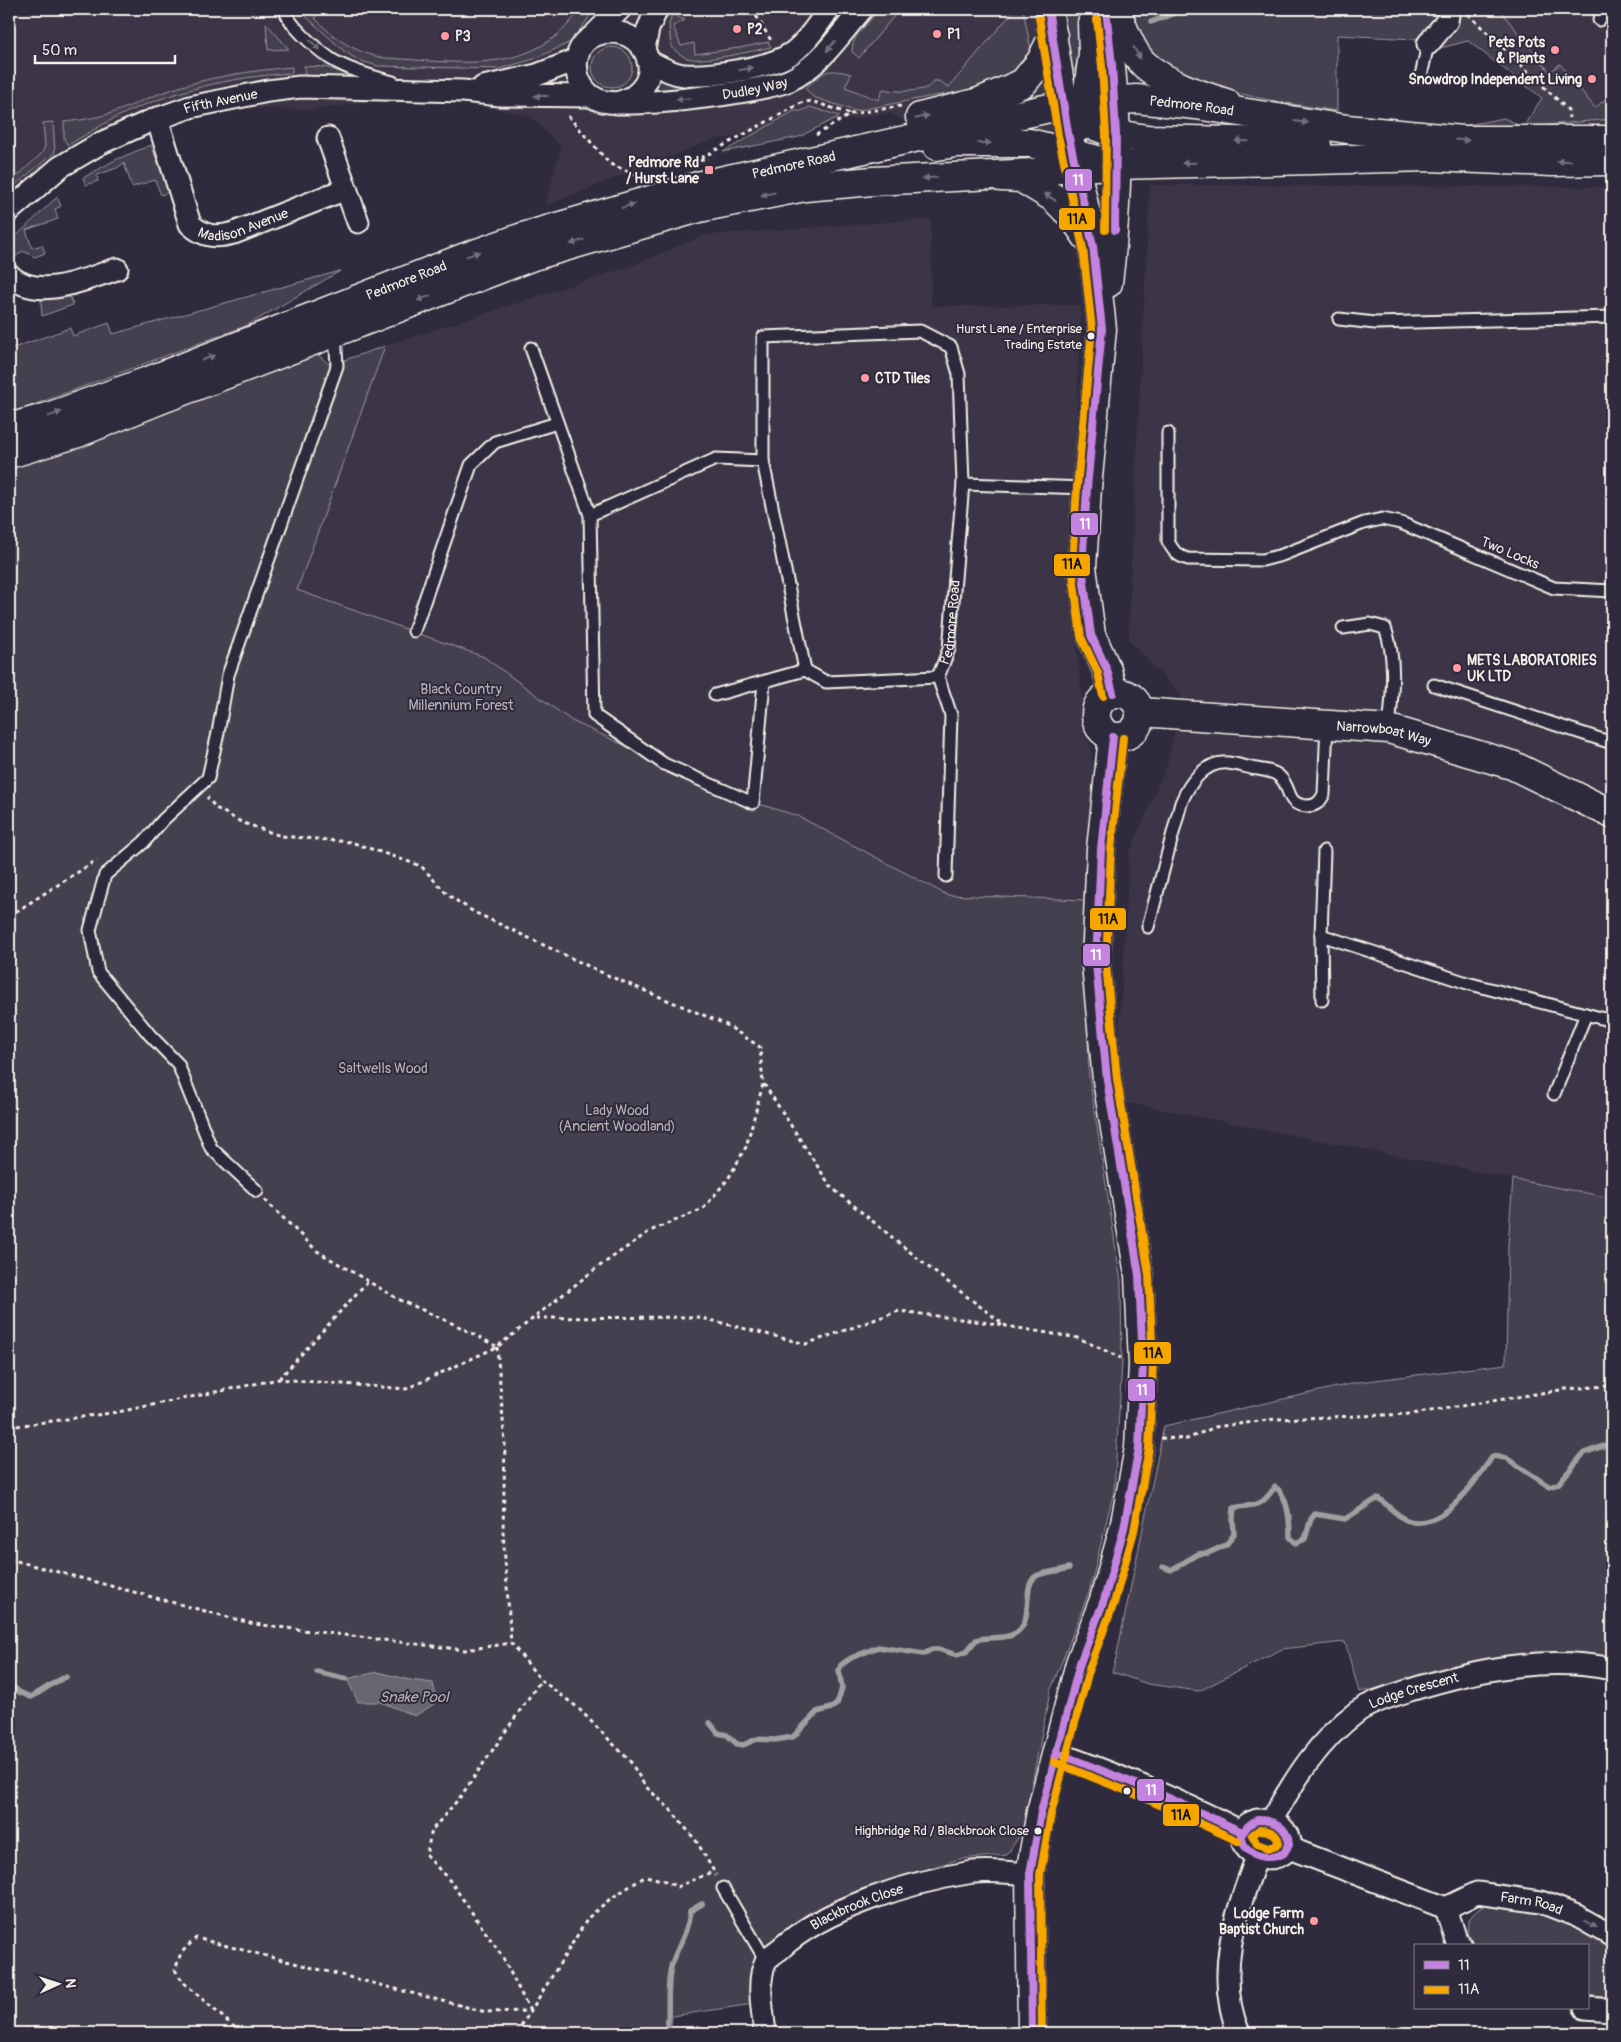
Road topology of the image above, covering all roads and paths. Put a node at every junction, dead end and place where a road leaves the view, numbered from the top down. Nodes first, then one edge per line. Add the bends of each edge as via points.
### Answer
1 (285, 9) edge
2 (620, 9) edge
3 (657, 9) edge
4 (752, 9) edge
5 (829, 9) edge
6 (862, 9) edge
7 (1092, 9) edge
8 (1106, 9) edge
9 (1116, 9) edge
10 (1612, 9) edge
11 (1458, 10) edge
12 (1050, 16) edge
13 (1599, 20) dead end
14 (593, 36) junction
15 (769, 36) dead end
16 (1428, 44) joint
17 (646, 55) junction
18 (576, 60) junction
19 (1421, 76) dead end
20 (426, 91) junction
21 (463, 91) junction
22 (590, 96) junction
23 (1113, 100) junction
24 (618, 103) junction
25 (564, 110) dead end
26 (851, 114) dead end
27 (1259, 115) junction
28 (158, 118) junction
29 (1569, 123) dead end
30 (1076, 134) junction
31 (1116, 134) junction
32 (328, 138) dead end
33 (1608, 145) edge
34 (1430, 157) junction
35 (699, 160) dead end
36 (796, 164) junction
37 (1116, 165) junction
38 (979, 176) junction
39 (642, 182) dead end
40 (346, 189) junction
41 (9, 211) edge
42 (358, 222) dead end
43 (1093, 246) junction
44 (117, 269) dead end
45 (9, 276) edge
46 (1612, 318) edge
47 (1339, 319) dead end
48 (1102, 329) junction
49 (335, 332) junction
50 (531, 348) dead end
51 (557, 423) junction
52 (9, 428) edge
53 (1168, 433) dead end
54 (9, 454) edge
55 (763, 461) junction
56 (963, 484) junction
57 (1087, 488) junction
58 (590, 515) junction
59 (1612, 591) edge
60 (1343, 628) dead end
61 (414, 631) dead end
62 (805, 670) junction
63 (938, 677) junction
64 (764, 682) junction
65 (1434, 685) dead end
66 (1113, 693) junction
67 (715, 695) dead end
68 (1140, 712) junction
69 (1327, 724) junction
70 (1389, 729) junction
71 (1113, 737) junction
72 (1612, 743) edge
73 (199, 786) junction
74 (1612, 814) edge
75 (1324, 851) dead end
76 (104, 856) dead end
77 (946, 876) dead end
78 (9, 916) edge
79 (1148, 927) dead end
80 (1321, 935) junction
81 (1322, 1000) dead end
82 (1586, 1014) junction
83 (1612, 1020) edge
84 (763, 1084) junction
85 (1554, 1094) dead end
86 (257, 1191) joint
87 (367, 1282) junction
88 (535, 1318) junction
89 (1006, 1326) junction
90 (497, 1347) junction
91 (1143, 1364) junction
92 (279, 1379) junction
93 (1612, 1387) edge
94 (9, 1427) edge
95 (1140, 1437) junction
96 (9, 1559) edge
97 (512, 1643) junction
98 (1612, 1669) edge
99 (540, 1680) junction
100 (1056, 1753) junction
101 (1271, 1821) junction
102 (1242, 1832) junction
103 (1289, 1848) junction
104 (1258, 1856) junction
105 (714, 1871) junction
106 (1030, 1874) junction
107 (723, 1888) joint
108 (1446, 1908) junction
109 (1612, 1936) edge
110 (1459, 1944) edge
111 (766, 1961) junction
112 (1588, 2008) edge
113 (1612, 2010) edge
114 (530, 2012) junction
115 (9, 2031) edge
116 (85, 2033) edge
117 (240, 2033) edge
118 (517, 2033) edge
119 (765, 2033) edge
120 (1032, 2033) edge
121 (1239, 2033) edge

1 -> 20 lane via 295,27 332,60 370,76
2 - 14 street
3 - 17 street via 648,29
4 - 15 path
17 -> 5 street, Dudley Way via 683,75 752,68 792,53
6 -> 24 street, Dudley Way via 827,52 790,80 689,99
7 - 30 main road via 1094,54
8 - 23 main road
9 -> 27 main road via 1144,64 1172,83
10 - 13 lane
11 - 16 street
11 - 29 path via 1568,110
12 - 30 main road
36 -> 12 main road via 837,136 979,102 1023,83 1042,61
14 - 17 street via 608,31 623,32 636,39
14 - 18 street
16 - 19 lane
17 - 24 street via 646,81 633,96
18 - 21 street, Fifth Avenue via 537,75
18 - 22 street via 578,80
20 - 21 street, Fifth Avenue
20 - 28 street, Fifth Avenue via 300,87 190,106
22 -> 21 street, Fifth Avenue via 500,96
22 - 24 street
23 - 27 main road, Pedmore Road via 1196,105
23 - 30 main road, Pedmore Road
23 - 31 main road
25 - 39 path via 610,164 650,180
26 - 35 path via 811,101 801,103
27 -> 33 main road, Pedmore Road via 1348,129 1462,140
28 - 40 street, Madison Avenue via 190,224 208,236 234,233
28 - 41 street, Fifth Avenue via 101,143 60,167
30 - 31 main road
30 - 36 main road, Pedmore Road
36 -> 30 main road via 956,144 1030,143
30 - 37 main road, Pedmore Road
30 - 38 main road, Pedmore Road via 1032,173
30 - 43 main road
34 -> 31 main road via 1283,142 1148,139
31 - 37 main road
32 - 40 street
33 -> 34 main road, Pedmore Road via 1552,162
34 -> 37 main road, Pedmore Road
52 -> 36 main road, Pedmore Road via 148,381 523,237 702,185
37 - 48 main road via 1115,225
43 -> 38 main road via 1064,207 1021,178
38 -> 49 main road, Pedmore Road via 805,187 699,208 533,256
40 - 42 street
43 - 48 main road
44 - 45 street via 47,288 30,287
46 - 47 lane via 1375,323
48 - 57 main road
49 - 54 main road, Pedmore Road via 78,433
49 - 73 lane via 337,366 228,675 208,778
50 - 51 lane
51 - 58 lane
51 - 61 lane via 495,442 471,465
53 - 59 lane, Two Locks via 1168,541 1179,556 1188,559 1263,560 1382,519 1401,523 1554,588
55 - 56 lane, Pedmore Road via 763,338 920,331 951,347 959,374
55 - 58 lane via 716,459
55 - 62 lane
56 - 57 lane
56 - 63 lane, Pedmore Road via 949,649
57 - 66 main road via 1082,567 1091,635 1107,670
58 - 64 lane via 594,715 664,764 753,803
60 - 70 lane via 1370,624 1385,628 1389,639 1392,686
62 - 63 lane via 826,682
62 - 64 lane
63 - 77 lane, Pedmore Road via 951,715
64 - 67 lane
65 - 72 lane
66 - 68 main road via 1121,692 1135,699
66 - 71 main road via 1101,700 1096,714 1099,726
68 - 69 main road, Narrowboat Way
68 - 71 main road via 1135,730
69 - 70 main road, Narrowboat Way
69 - 79 lane via 1324,794 1320,802 1312,806 1300,806 1294,802 1280,776 1270,772 1227,763 1216,764 1196,778 1181,803
70 - 74 main road, Narrowboat Way via 1512,766
71 - 91 main road via 1101,848 1096,964 1107,1080 1139,1275
73 - 84 path via 216,808 241,822 281,836 351,842 420,866 448,895 474,912 607,975 725,1024 760,1047
73 - 86 lane via 106,875 90,930 98,972 178,1064 210,1148
75 - 80 lane
76 - 78 path
80 - 81 lane
80 - 82 lane via 1467,983
82 - 83 lane
82 - 85 lane
84 - 88 path via 746,1147 728,1179 703,1208 650,1231 594,1270
84 - 89 path via 831,1187
86 - 87 path via 317,1252
87 - 90 path
87 - 92 path
88 - 89 path via 698,1317 806,1344 899,1311
88 - 90 path
89 - 91 path via 1078,1338 1118,1357
90 - 92 path via 406,1389
90 - 97 path via 505,1444 503,1531
91 - 95 main road
92 - 94 path via 118,1412
93 - 95 path via 1566,1389 1412,1414 1276,1418 1215,1427 1187,1439
95 - 100 main road via 1124,1528 1104,1600 1080,1663
96 - 97 path via 254,1624 465,1650
97 - 99 path
98 - 101 street, Lodge Crescent via 1540,1664 1492,1669 1389,1697 1359,1710 1327,1737 1314,1753 1286,1792
99 - 105 path via 577,1707 630,1762 645,1786 670,1808 697,1842
99 - 114 path via 460,1796 432,1830 426,1855 451,1882 502,1956
100 - 102 street via 1204,1812
100 - 106 main road
101 - 102 street via 1252,1822
101 - 103 street via 1287,1834
102 - 104 street via 1246,1848
103 - 104 street via 1277,1856
103 - 108 street
104 - 121 street via 1237,1911 1229,1957 1229,2003
105 - 107 path
105 - 114 path via 677,1887 646,1876 610,1899 588,1918
106 - 111 street, Blackbrook Close via 967,1873 866,1901 816,1923 786,1942
106 - 120 main road
107 - 111 lane
108 -> 109 street, Farm Road via 1477,1893 1541,1902 1577,1916
108 - 110 street
111 - 119 street via 761,1985
112 - 113 street
114 - 117 path via 486,2012 196,1938 181,1953 175,1970 184,1983
114 - 118 path
115 - 116 path via 72,2029

